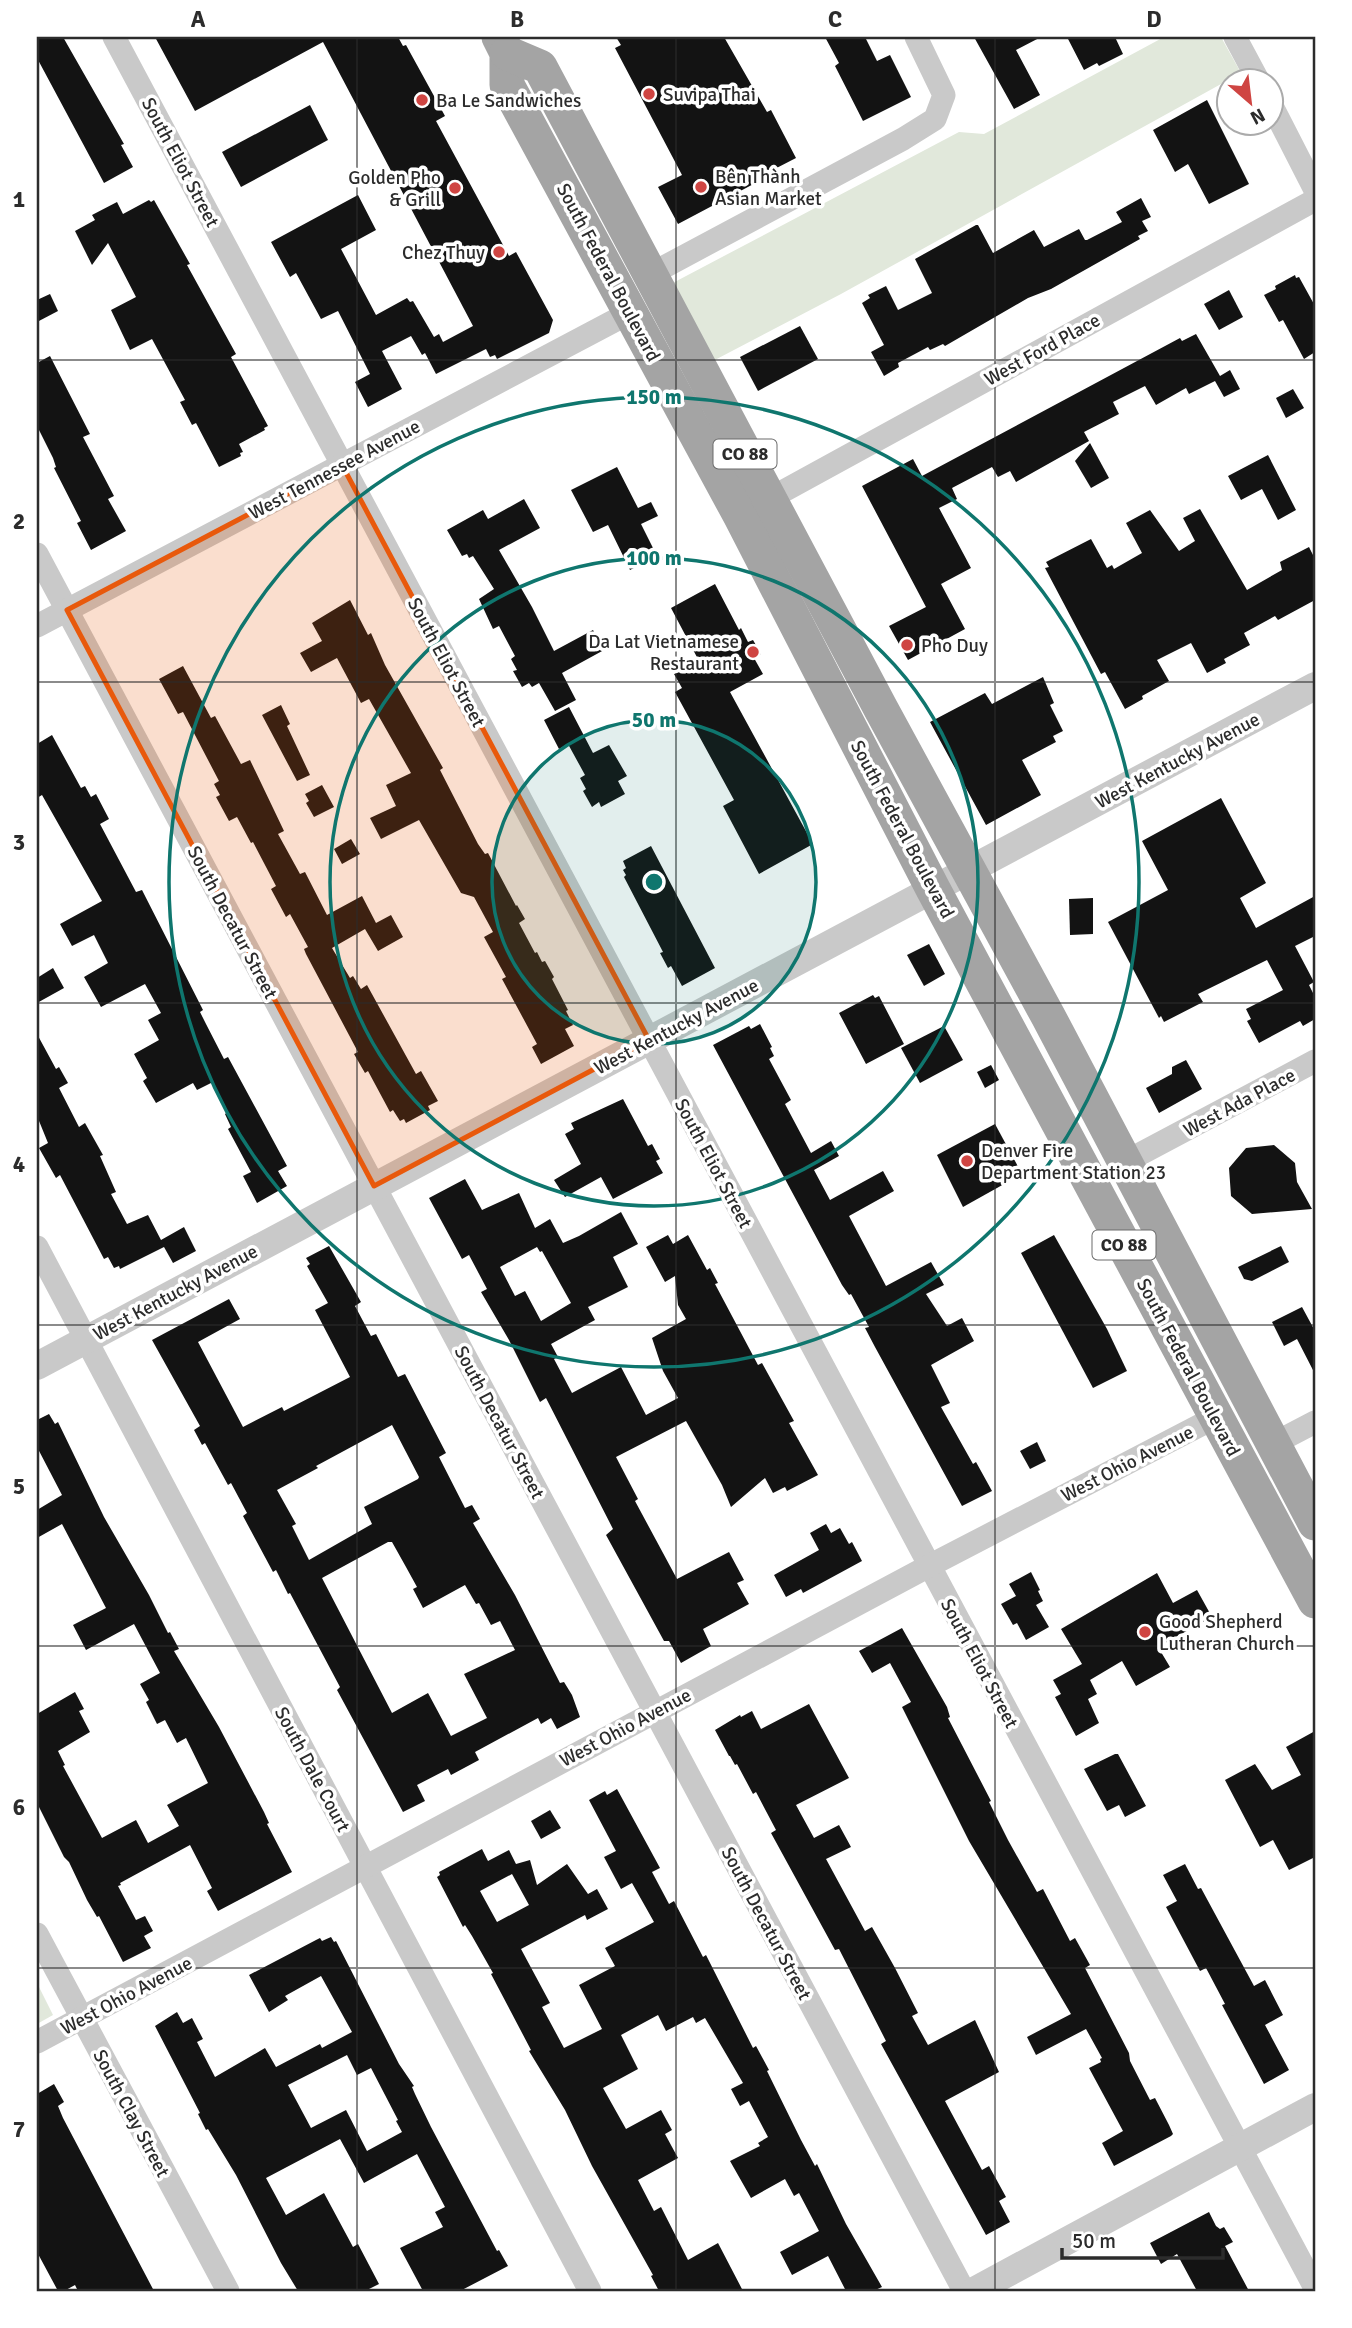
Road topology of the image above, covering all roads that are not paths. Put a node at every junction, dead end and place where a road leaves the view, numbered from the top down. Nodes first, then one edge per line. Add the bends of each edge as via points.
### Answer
1 (114, 37) edge
2 (916, 37) edge
3 (1236, 37) edge
4 (503, 45) edge
5 (1251, 66) edge
6 (1286, 133) edge
7 (1315, 190) edge
8 (1315, 200) edge
9 (649, 275) junction
10 (631, 312) junction
11 (342, 465) junction
12 (769, 499) junction
13 (37, 554) edge
14 (67, 610) junction
15 (37, 626) edge
16 (1315, 686) edge
17 (968, 871) junction
18 (933, 889) junction
19 (649, 1040) junction
20 (1315, 1061) edge
21 (1125, 1162) junction
22 (374, 1186) junction
23 (37, 1247) edge
24 (86, 1340) junction
25 (37, 1366) edge
26 (1216, 1417) junction
27 (1315, 1422) edge
28 (1273, 1444) junction
29 (1315, 1523) edge
30 (929, 1566) junction
31 (1315, 1601) edge
32 (655, 1712) junction
33 (365, 1866) junction
34 (37, 1934) edge
35 (82, 2019) junction
36 (37, 2042) edge
37 (1315, 2107) edge
38 (1239, 2148) junction
39 (1315, 2288) edge
40 (228, 2291) edge
41 (590, 2291) edge
42 (964, 2291) edge
43 (974, 2291) edge

1 - 11 street, South Eliot Street
2 - 9 street via 944,95 935,119
3 - 5 street
4 - 9 main road, South Federal Boulevard / CO 88 via 540,67
4 - 10 main road, South Federal Boulevard / CO 88 via 507,85
6 - 7 street
8 - 12 street, West Ford Place
9 - 12 main road, South Federal Boulevard / CO 88
10 - 11 street, West Tennessee Avenue
10 - 18 main road, South Federal Boulevard / CO 88
11 - 14 street, West Tennessee Avenue
11 - 19 street, South Eliot Street
12 - 17 main road, South Federal Boulevard / CO 88
13 - 14 street, South Decatur Street
14 - 15 street, West Tennessee Avenue
14 - 22 street, South Decatur Street
16 - 17 street, West Kentucky Avenue
17 - 18 street, West Kentucky Avenue
17 - 21 main road, South Federal Boulevard / CO 88
18 - 19 street, West Kentucky Avenue
18 - 26 main road, South Federal Boulevard / CO 88
19 - 22 street, West Kentucky Avenue
19 - 30 street, South Eliot Street
20 - 21 street, West Ada Place
21 - 28 main road, South Federal Boulevard / CO 88
22 - 24 street, West Kentucky Avenue
22 - 32 street, South Decatur Street
23 - 24 street, South Dale Court
24 - 25 street, West Kentucky Avenue
24 - 33 street, South Dale Court
26 - 30 street, West Ohio Avenue
26 - 31 main road, South Federal Boulevard / CO 88
27 - 28 street
28 - 29 main road, South Federal Boulevard / CO 88
30 - 32 street, West Ohio Avenue
30 - 38 street, South Eliot Street
32 - 33 street, West Ohio Avenue
32 - 42 street, South Decatur Street
33 - 35 street, West Ohio Avenue
33 - 41 street, South Dale Court
34 - 35 street, South Clay Street
35 - 36 street, West Ohio Avenue
35 - 40 street, South Clay Street
37 - 38 street
38 - 39 street, South Eliot Street
38 - 43 street

